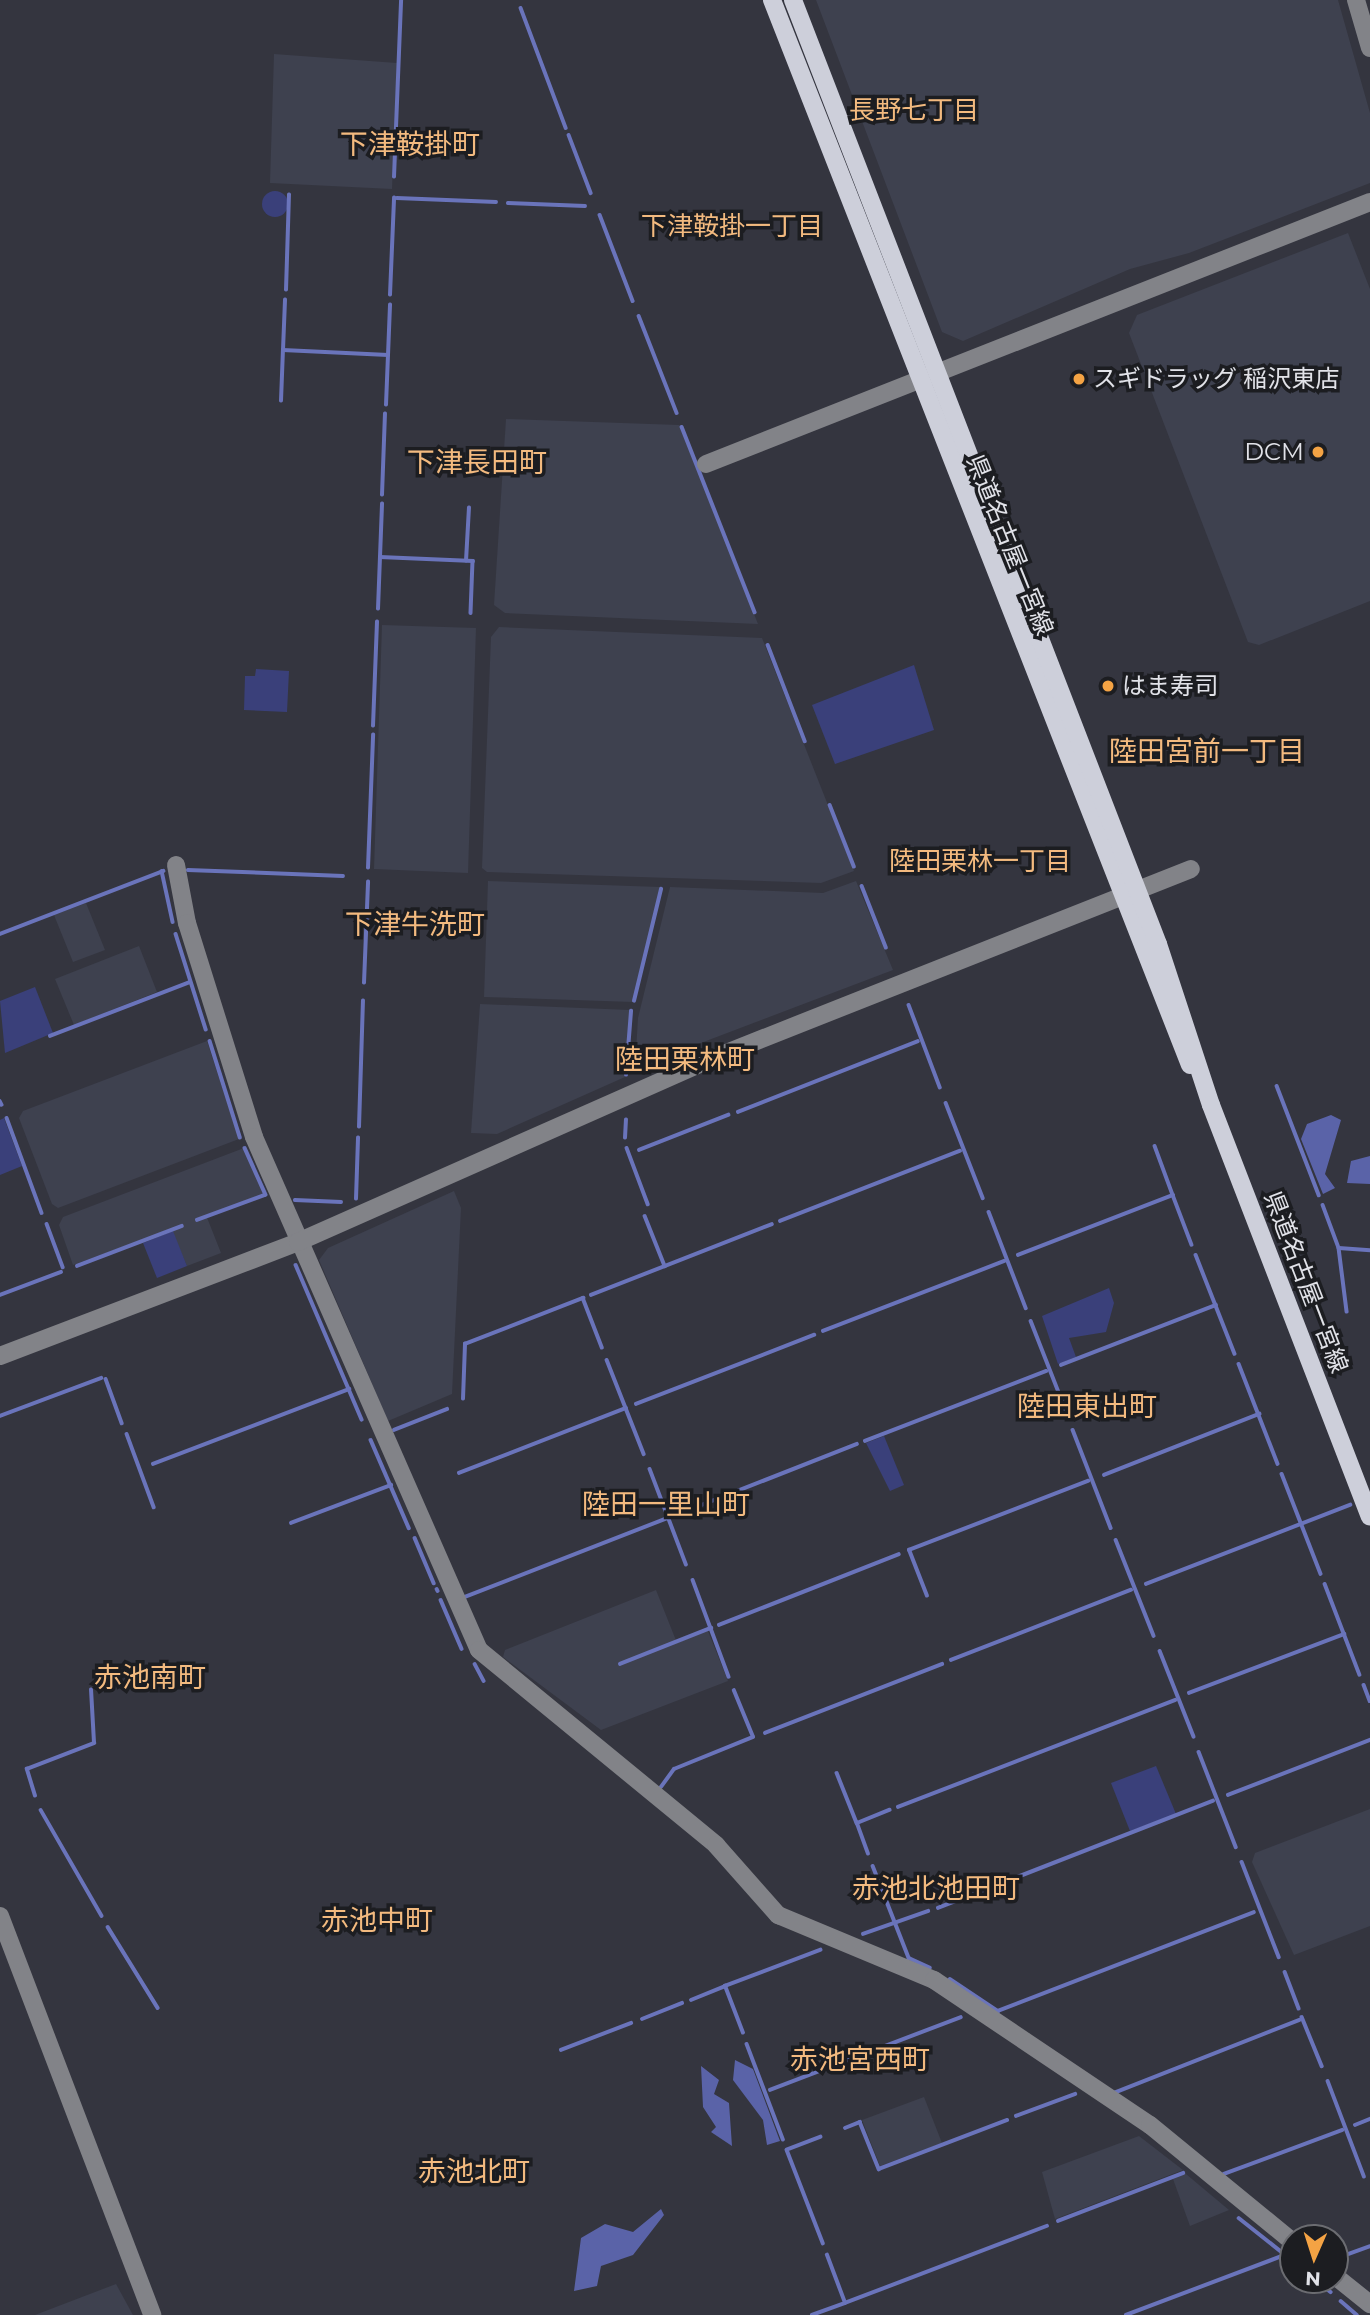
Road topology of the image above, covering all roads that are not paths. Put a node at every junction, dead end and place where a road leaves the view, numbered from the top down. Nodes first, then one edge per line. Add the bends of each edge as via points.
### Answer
1 (772, 0) edge
2 (793, 0) edge
3 (1356, 0) edge
4 (1370, 48) edge
5 (1370, 202) edge
6 (937, 372) junction
7 (918, 379) junction
8 (706, 464) dead end
9 (176, 865) dead end
10 (1191, 869) dead end
11 (1138, 891) junction
12 (1120, 899) junction
13 (1211, 1105) junction
14 (298, 1242) junction
15 (0, 1356) edge
16 (1370, 1517) edge
17 (0, 1916) edge
18 (1279, 2231) edge
19 (1349, 2287) edge
20 (1370, 2304) edge
21 (152, 2315) edge

1 - 7 main road, 県道名古屋一宮線
2 - 6 main road, 県道名古屋一宮線
3 - 4 street
5 - 6 street
6 - 7 street
6 - 11 main road, 県道名古屋一宮線
7 - 8 street
7 - 12 main road, 県道名古屋一宮線
9 - 14 street via 187,923 254,1137
10 - 11 street
11 - 12 street
11 - 13 main road, 県道名古屋一宮線
12 - 13 main road, 県道名古屋一宮線
12 - 14 street via 711,1059
13 - 16 main road, 県道名古屋一宮線
14 - 15 street
14 - 18 street via 483,1655 716,1844 778,1915 934,1980 1150,2125
17 - 21 street
19 - 20 street

